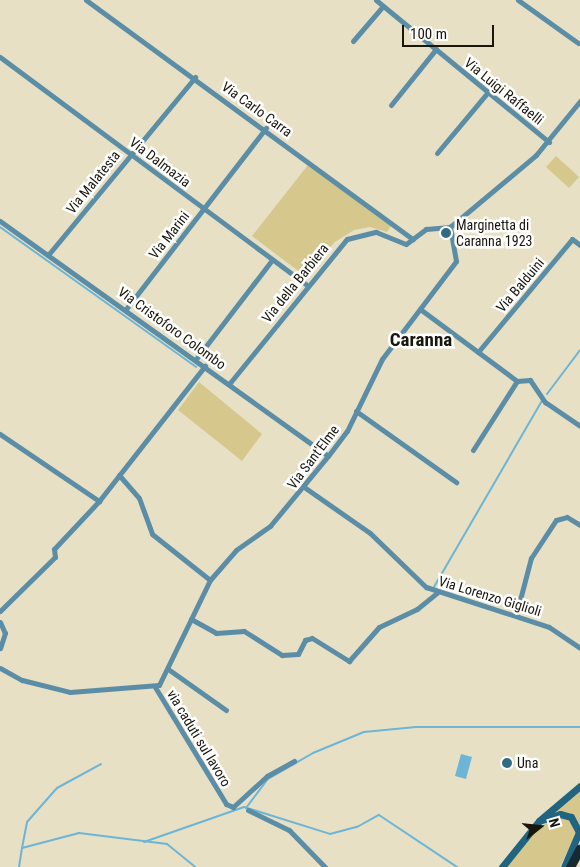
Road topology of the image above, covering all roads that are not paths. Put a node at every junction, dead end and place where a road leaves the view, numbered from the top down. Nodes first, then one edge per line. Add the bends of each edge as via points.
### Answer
1 (86, 0) edge
2 (376, 0) edge
3 (518, 0) edge
4 (383, 6) junction
5 (353, 41) dead end
6 (579, 43) edge
7 (436, 49) junction
8 (0, 58) edge
9 (195, 77) junction
10 (488, 92) junction
11 (580, 102) edge
12 (391, 105) dead end
13 (266, 128) junction
14 (549, 142) junction
15 (437, 153) dead end
16 (130, 154) junction
17 (203, 209) junction
18 (0, 221) edge
19 (450, 227) junction
20 (413, 238) junction
21 (580, 245) edge
22 (48, 255) junction
23 (272, 260) junction
24 (306, 284) junction
25 (126, 309) junction
26 (420, 309) junction
27 (478, 352) junction
28 (196, 360) junction
29 (205, 366) junction
30 (516, 381) junction
31 (229, 384) junction
32 (356, 411) junction
33 (580, 426) edge
34 (0, 434) edge
35 (473, 450) dead end
36 (328, 456) junction
37 (119, 476) junction
38 (456, 482) dead end
39 (304, 487) junction
40 (99, 501) junction
41 (580, 525) edge
42 (210, 580) junction
43 (437, 593) junction
44 (0, 612) edge
45 (516, 615) junction
46 (191, 619) junction
47 (0, 622) edge
48 (0, 648) edge
49 (580, 648) edge
50 (0, 668) edge
51 (168, 669) junction
52 (157, 686) junction
53 (226, 710) dead end
54 (294, 760) dead end
55 (580, 786) edge
56 (248, 810) dead end
57 (539, 821) junction
58 (580, 842) edge
59 (325, 867) edge
60 (502, 867) edge
61 (564, 867) edge
62 (570, 867) edge

1 - 9 street, Via Carlo Carra
2 - 4 street, Via Luigi Raffaelli
3 - 6 street
4 - 5 street
4 - 7 street, Via Luigi Raffaelli
7 - 10 street, Via Luigi Raffaelli
7 - 12 street
8 - 16 street, Via Dalmazia
9 - 13 street, Via Carlo Carra
9 - 16 street, Via Malatesta
10 - 14 street, Via Luigi Raffaelli
10 - 15 street
11 - 14 street
13 - 17 street, Via Marini
13 - 20 street, Via Carlo Carra
14 - 19 street
16 - 17 street, Via Dalmazia
16 - 22 street, Via Malatesta
17 - 23 street, Via Dalmazia
17 - 25 street, Via Marini
18 - 22 street, Via Cristoforo Colombo
19 - 20 street, Via della Barbiera via 436,226
19 - 26 street, Via Sant'Elme via 456,261
20 - 24 street, Via della Barbiera via 406,244 376,232 356,235 341,244
21 - 27 street, Via Balduini via 572,239
22 - 25 street, Via Cristoforo Colombo
23 - 24 street, Via Dalmazia
23 - 28 street
24 - 31 street, Via della Barbiera
25 - 28 street, Via Cristoforo Colombo
26 - 27 street
26 - 32 street, Via Sant'Elme via 382,359
27 - 30 street
28 - 29 street, Via Cristoforo Colombo
29 - 31 street, Via Cristoforo Colombo
29 - 37 street
30 - 33 street via 530,380 545,402
30 - 35 street
31 - 36 street, Via Cristoforo Colombo
32 - 36 street, Via Sant'Elme
32 - 38 street
34 - 40 street
36 - 39 street, Via Sant'Elme
37 - 40 street
37 - 42 street via 139,498 152,534
39 - 42 street, Via Sant'Elme via 270,526 236,550
39 - 43 street, Via Lorenzo Giglioli via 363,527
40 - 44 street via 54,549 55,557
41 - 45 street via 566,517 556,520 531,558
42 - 46 street, Via Sant'Elme
43 - 45 street, Via Lorenzo Giglioli
43 - 46 street via 417,609 379,627 350,661 312,638 305,640 298,654 282,655 244,631 216,633
45 - 49 street, Via Lorenzo Giglioli via 550,627
46 - 51 street, Via Sant'Elme
47 - 48 street via 5,633
50 - 52 street, via caduti sul lavoro via 22,680 70,692
51 - 52 street, Via Sant'Elme
51 - 53 street
52 - 54 street, via caduti sul lavoro via 226,804 233,807 267,776
55 - 57 main road
56 - 59 street via 289,830
57 - 58 main road via 560,814 571,817
57 - 60 main road
58 - 61 main road
58 - 62 highway

